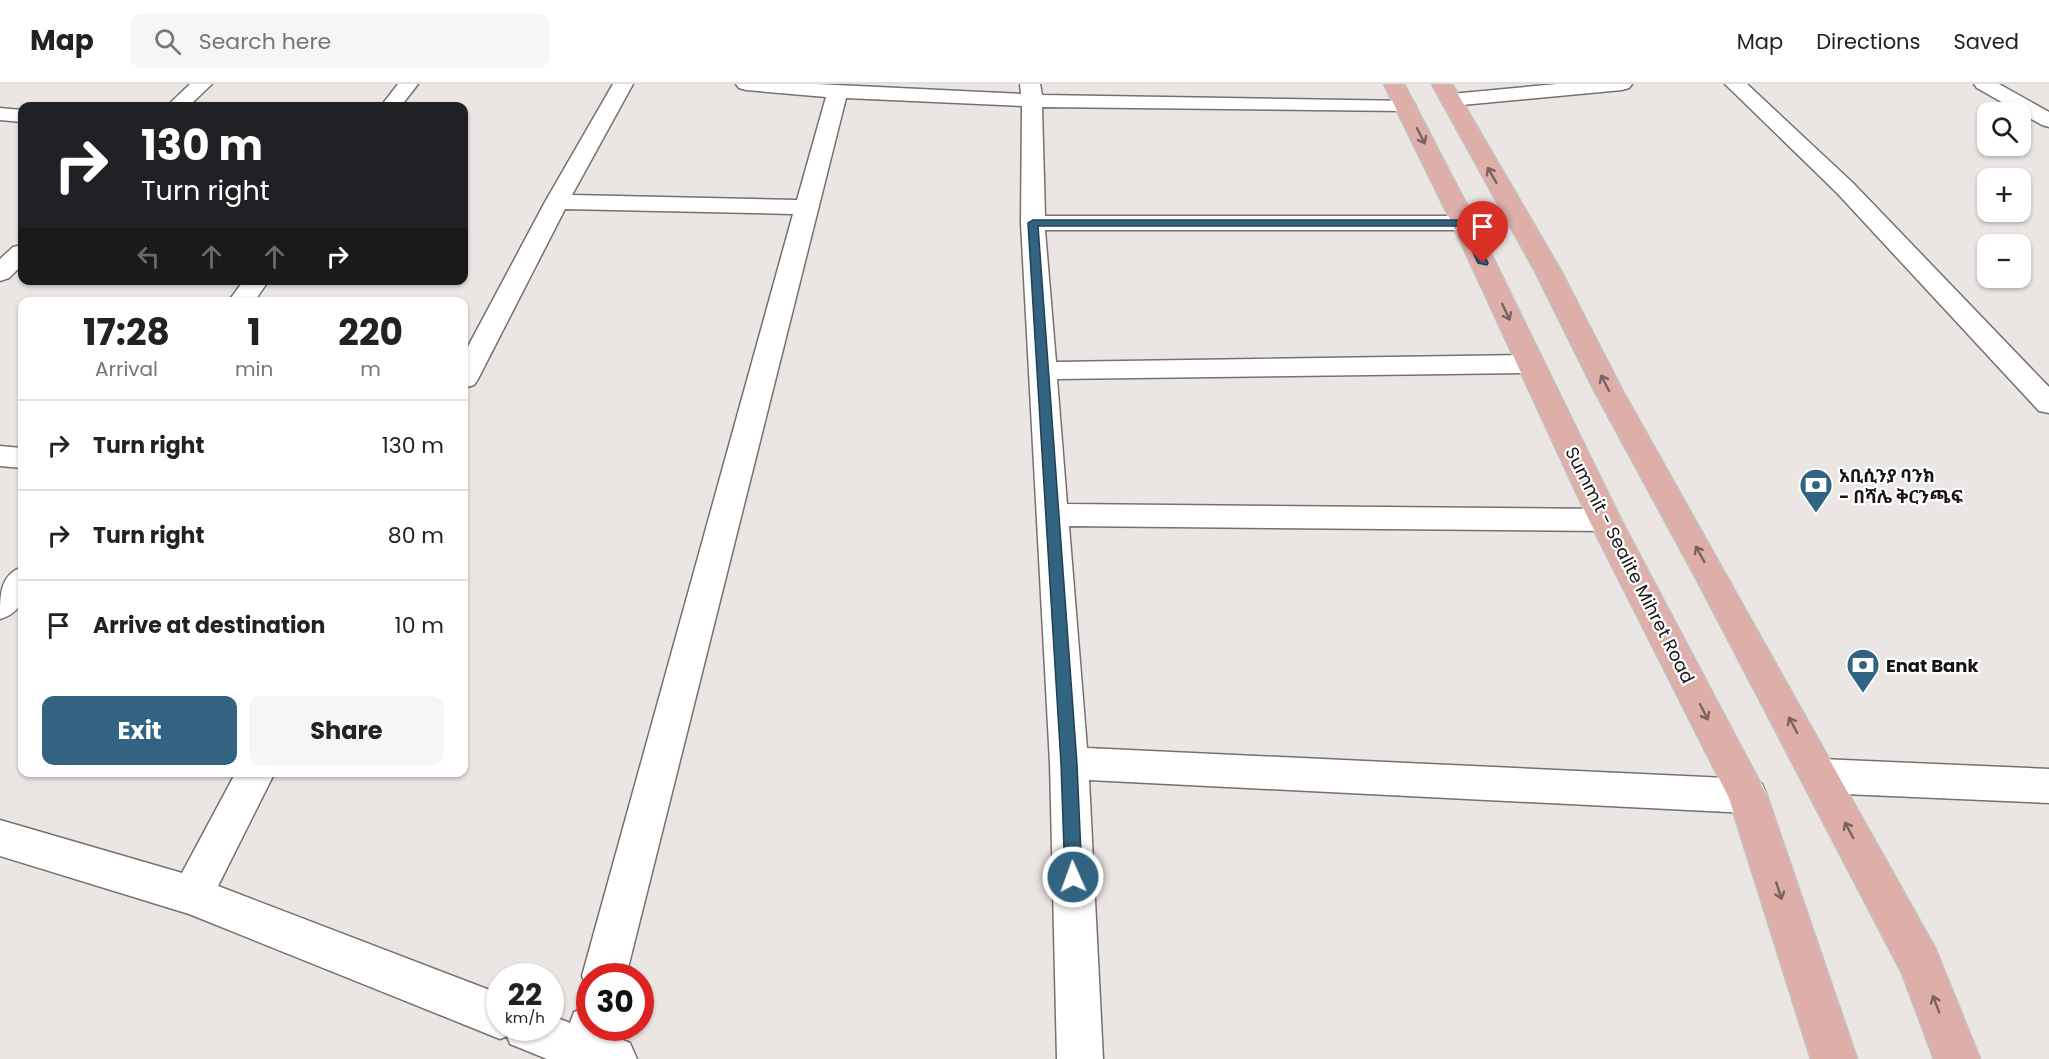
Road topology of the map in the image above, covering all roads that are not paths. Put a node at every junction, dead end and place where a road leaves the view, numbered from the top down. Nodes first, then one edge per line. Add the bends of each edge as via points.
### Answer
1 (202, 84) edge
2 (408, 84) edge
3 (623, 84) edge
4 (746, 84) edge
5 (1622, 84) edge
6 (1735, 84) edge
7 (1983, 84) edge
8 (1031, 92) edge
9 (1446, 92) edge
10 (837, 93) junction
11 (1400, 94) edge
12 (182, 102) edge
13 (394, 102) edge
14 (0, 114) edge
15 (18, 116) edge
16 (2049, 121) edge
17 (557, 202) junction
18 (806, 207) junction
19 (1033, 223) junction
20 (1464, 223) junction
21 (18, 256) edge
22 (0, 273) edge
23 (1530, 364) junction
24 (468, 371) edge
25 (1042, 371) junction
26 (2049, 404) edge
27 (0, 456) edge
28 (18, 458) edge
29 (1052, 515) junction
30 (1605, 520) junction
31 (18, 584) edge
32 (0, 606) edge
33 (1069, 764) junction
34 (1821, 776) junction
35 (253, 777) edge
36 (2049, 786) edge
37 (1748, 796) junction
38 (0, 838) edge
39 (192, 895) junction
40 (607, 963) edge
41 (486, 1011) edge
42 (564, 1038) edge
43 (596, 1046) edge
44 (1080, 1059) edge
45 (1834, 1059) edge
46 (1957, 1059) edge

1 - 12 street
2 - 13 street
3 - 17 street
4 - 10 street
5 - 9 street
6 - 26 street via 1845,188
7 - 16 street
8 - 10 street
8 - 11 street
8 - 19 street
34 -> 9 main road via 1607,388 1548,271
10 - 18 street
11 -> 20 main road, Summit - Sealite Mihret Road
14 - 15 street
17 - 18 street
17 - 24 street
18 - 40 street
19 - 20 street
19 - 25 street
20 -> 23 main road, Summit - Sealite Mihret Road
21 - 22 street
23 - 25 street
23 - 30 main road, Summit - Sealite Mihret Road
25 - 29 street
27 - 28 street
29 - 30 street
29 - 33 street
30 -> 37 main road, Summit - Sealite Mihret Road
31 - 32 street
33 - 37 street
33 - 44 street
34 - 36 street
46 -> 34 main road via 1920,963
35 - 39 street
37 -> 45 main road, Summit - Sealite Mihret Road
38 - 39 street
39 - 41 street
42 - 43 street

